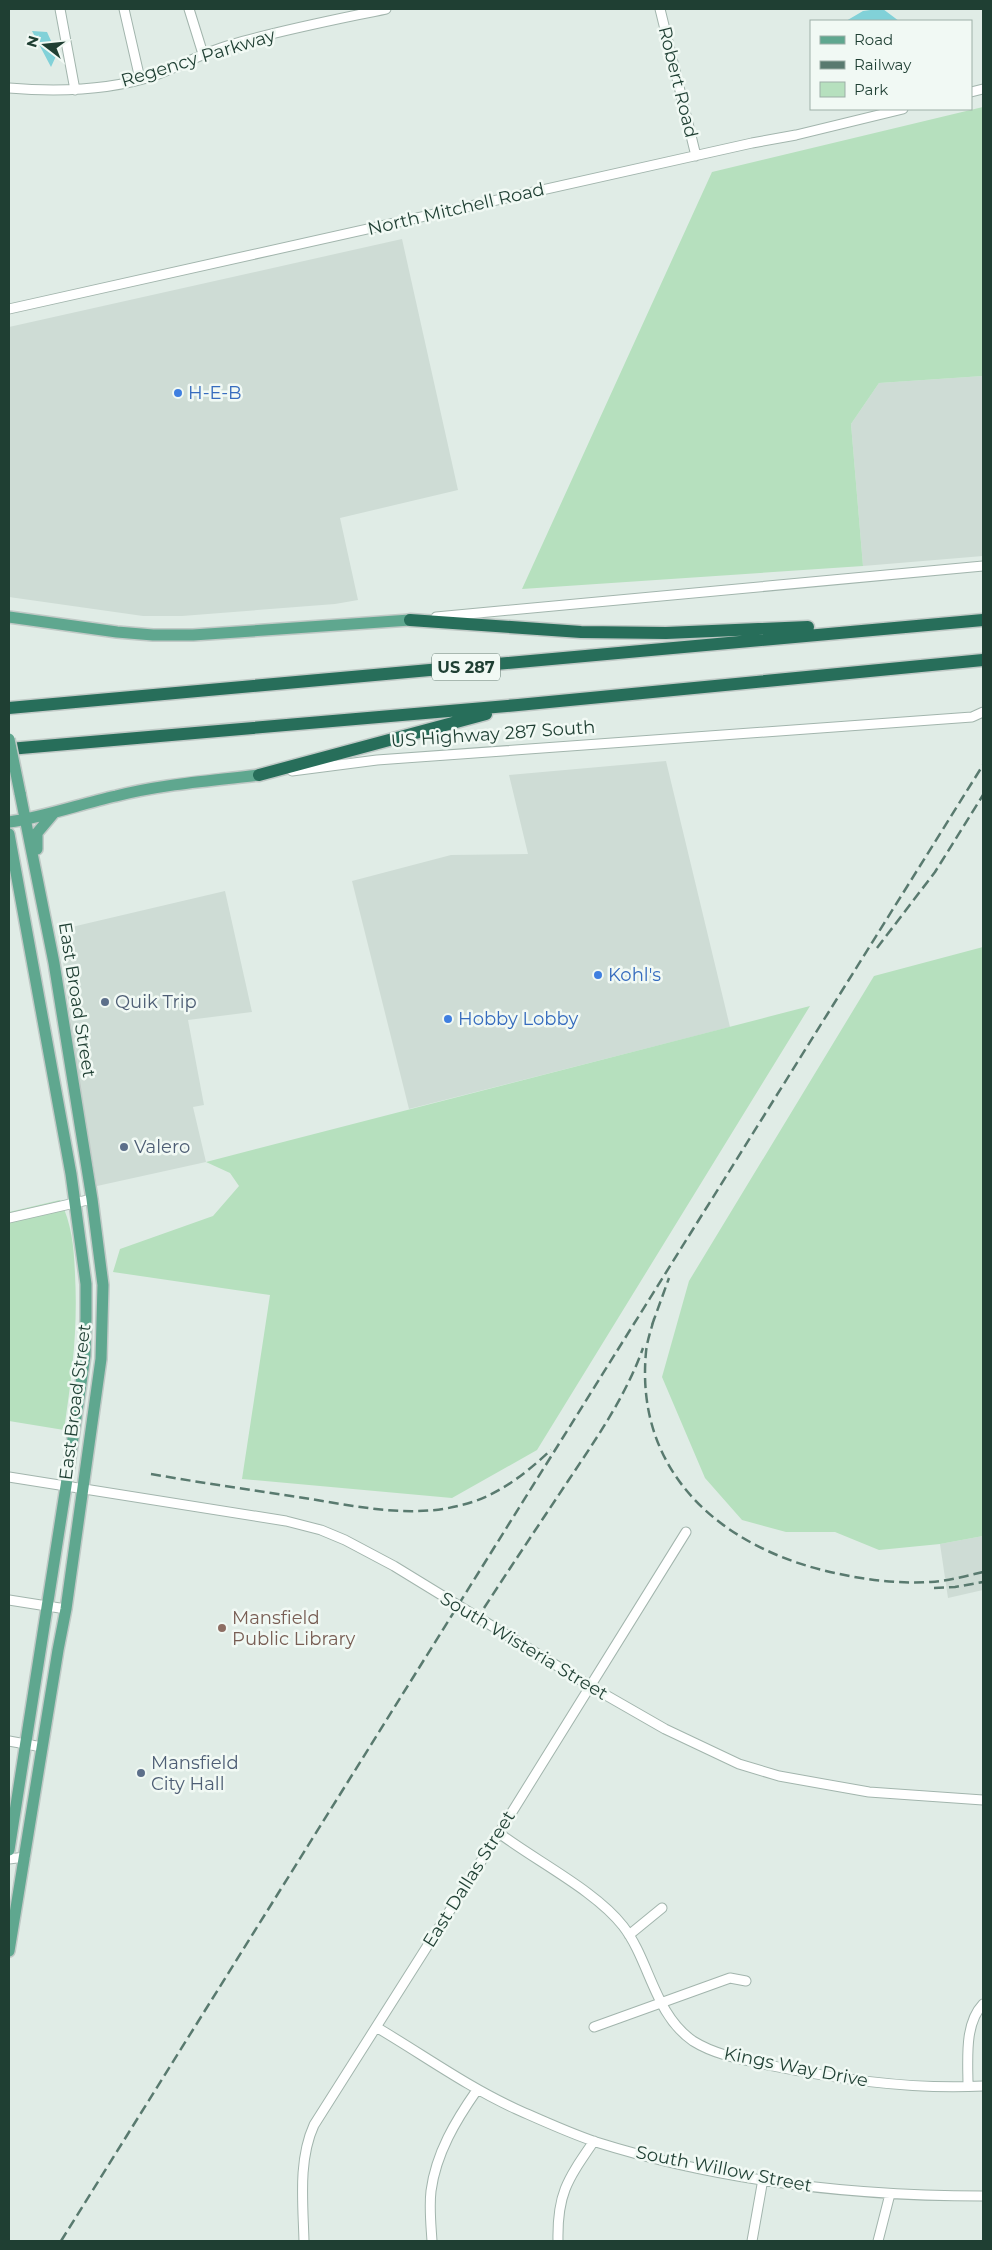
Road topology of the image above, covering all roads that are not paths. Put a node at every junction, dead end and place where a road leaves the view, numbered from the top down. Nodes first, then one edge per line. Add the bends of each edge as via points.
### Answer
1 (60, 9) edge
2 (124, 9) edge
3 (190, 9) edge
4 (386, 9) edge
5 (660, 9) edge
6 (203, 54) junction
7 (140, 79) junction
8 (9, 88) edge
9 (75, 90) junction
10 (899, 110) edge
11 (696, 156) junction
12 (9, 308) edge
13 (983, 566) edge
14 (10, 617) edge
15 (410, 620) junction
16 (983, 620) edge
17 (920, 624) junction
18 (979, 660) edge
19 (518, 706) junction
20 (9, 708) edge
21 (983, 712) edge
22 (9, 740) edge
23 (9, 749) edge
24 (259, 775) junction
25 (56, 812) junction
26 (25, 820) junction
27 (9, 822) edge
28 (9, 834) edge
29 (36, 868) junction
30 (54, 963) junction
31 (33, 966) junction
32 (78, 1112) junction
33 (61, 1116) junction
34 (92, 1199) junction
35 (76, 1202) junction
36 (9, 1218) edge
37 (86, 1284) junction
38 (103, 1285) junction
39 (85, 1356) junction
40 (101, 1359) junction
41 (9, 1477) edge
42 (66, 1486) junction
43 (82, 1489) junction
44 (686, 1532) dead end
45 (9, 1600) edge
46 (48, 1606) junction
47 (66, 1609) junction
48 (590, 1686) junction
49 (9, 1741) edge
50 (26, 1744) junction
51 (42, 1746) junction
52 (983, 1800) edge
53 (499, 1833) junction
54 (9, 1850) edge
55 (9, 1860) edge
56 (24, 1862) junction
57 (662, 1908) dead end
58 (629, 1936) junction
59 (9, 1951) edge
60 (746, 1980) dead end
61 (660, 2002) junction
62 (983, 2004) edge
63 (376, 2026) junction
64 (594, 2027) dead end
65 (968, 2086) junction
66 (983, 2086) edge
67 (477, 2090) junction
68 (594, 2141) junction
69 (763, 2180) junction
70 (890, 2194) junction
71 (983, 2196) edge
72 (304, 2241) edge
73 (432, 2241) edge
74 (558, 2241) edge
75 (752, 2241) edge
76 (878, 2241) edge

1 - 9 street
2 - 7 street
3 - 6 street
4 - 6 street, Regency Parkway
5 - 11 street, Robert Road
6 - 7 street, Regency Parkway
7 - 9 street, Regency Parkway
8 - 9 street, Regency Parkway
10 - 11 street, North Mitchell Road
11 - 12 street, North Mitchell Road
13 - 15 street
14 - 15 main road via 153,635
15 - 17 highway via 581,632 666,633 886,620
16 - 17 highway, US 287
17 - 20 highway, US 287
18 - 19 highway
19 - 23 highway
19 - 24 highway
21 - 24 street, US Highway 287 South via 972,717 377,760
22 - 26 main road, East Broad Street, bridge
24 - 25 main road, US Highway 287 South via 153,788
25 - 26 main road, US Highway 287 South
25 - 29 main road via 37,833
26 - 27 main road, US Highway 287 South
26 - 29 main road, East Broad Street
28 - 31 main road, East Broad Street
29 - 30 main road, East Broad Street
30 - 31 main road
30 - 32 main road, East Broad Street
31 - 33 main road, East Broad Street
32 - 33 main road
32 - 34 main road, East Broad Street
33 - 35 main road, East Broad Street
34 - 35 street
34 - 38 main road, East Broad Street
35 - 36 street
35 - 37 main road, East Broad Street
37 - 38 main road
37 - 39 main road, East Broad Street
38 - 40 main road, East Broad Street
39 - 40 main road
39 - 42 main road, East Broad Street
40 - 43 main road, East Broad Street
41 - 42 street, South Wisteria Street
42 - 43 street, South Wisteria Street
42 - 46 main road, East Broad Street
43 - 47 main road, East Broad Street
43 - 48 street, South Wisteria Street via 286,1521 321,1530 394,1566
44 - 48 street, East Dallas Street
45 - 46 street
46 - 47 street
46 - 50 main road, East Broad Street
47 - 51 main road, East Broad Street
48 - 52 street, South Wisteria Street via 694,1744 739,1764 779,1776 870,1792
48 - 53 street, East Dallas Street
49 - 50 street
50 - 51 street
50 - 54 main road, East Broad Street
51 - 56 main road, East Broad Street
53 - 58 street, Kings Way Drive via 610,1911
53 - 63 street, East Dallas Street
55 - 56 street
56 - 59 main road, East Broad Street
57 - 58 street
58 - 61 street, Kings Way Drive
60 - 61 street via 730,1978
61 - 64 street
61 - 65 street, Kings Way Drive via 676,2025 693,2040 714,2051 744,2060 894,2084
62 - 65 street via 972,2024
63 - 67 street, South Willow Street
63 - 72 street, East Dallas Street via 307,2141 304,2156
65 - 66 street, Kings Way Drive
67 - 68 street, South Willow Street
67 - 73 street via 444,2145 431,2190
68 - 69 street, South Willow Street via 690,2166
68 - 74 street via 566,2182 560,2206
69 - 70 street, South Willow Street
69 - 75 street
70 - 71 street, South Willow Street
70 - 76 street

